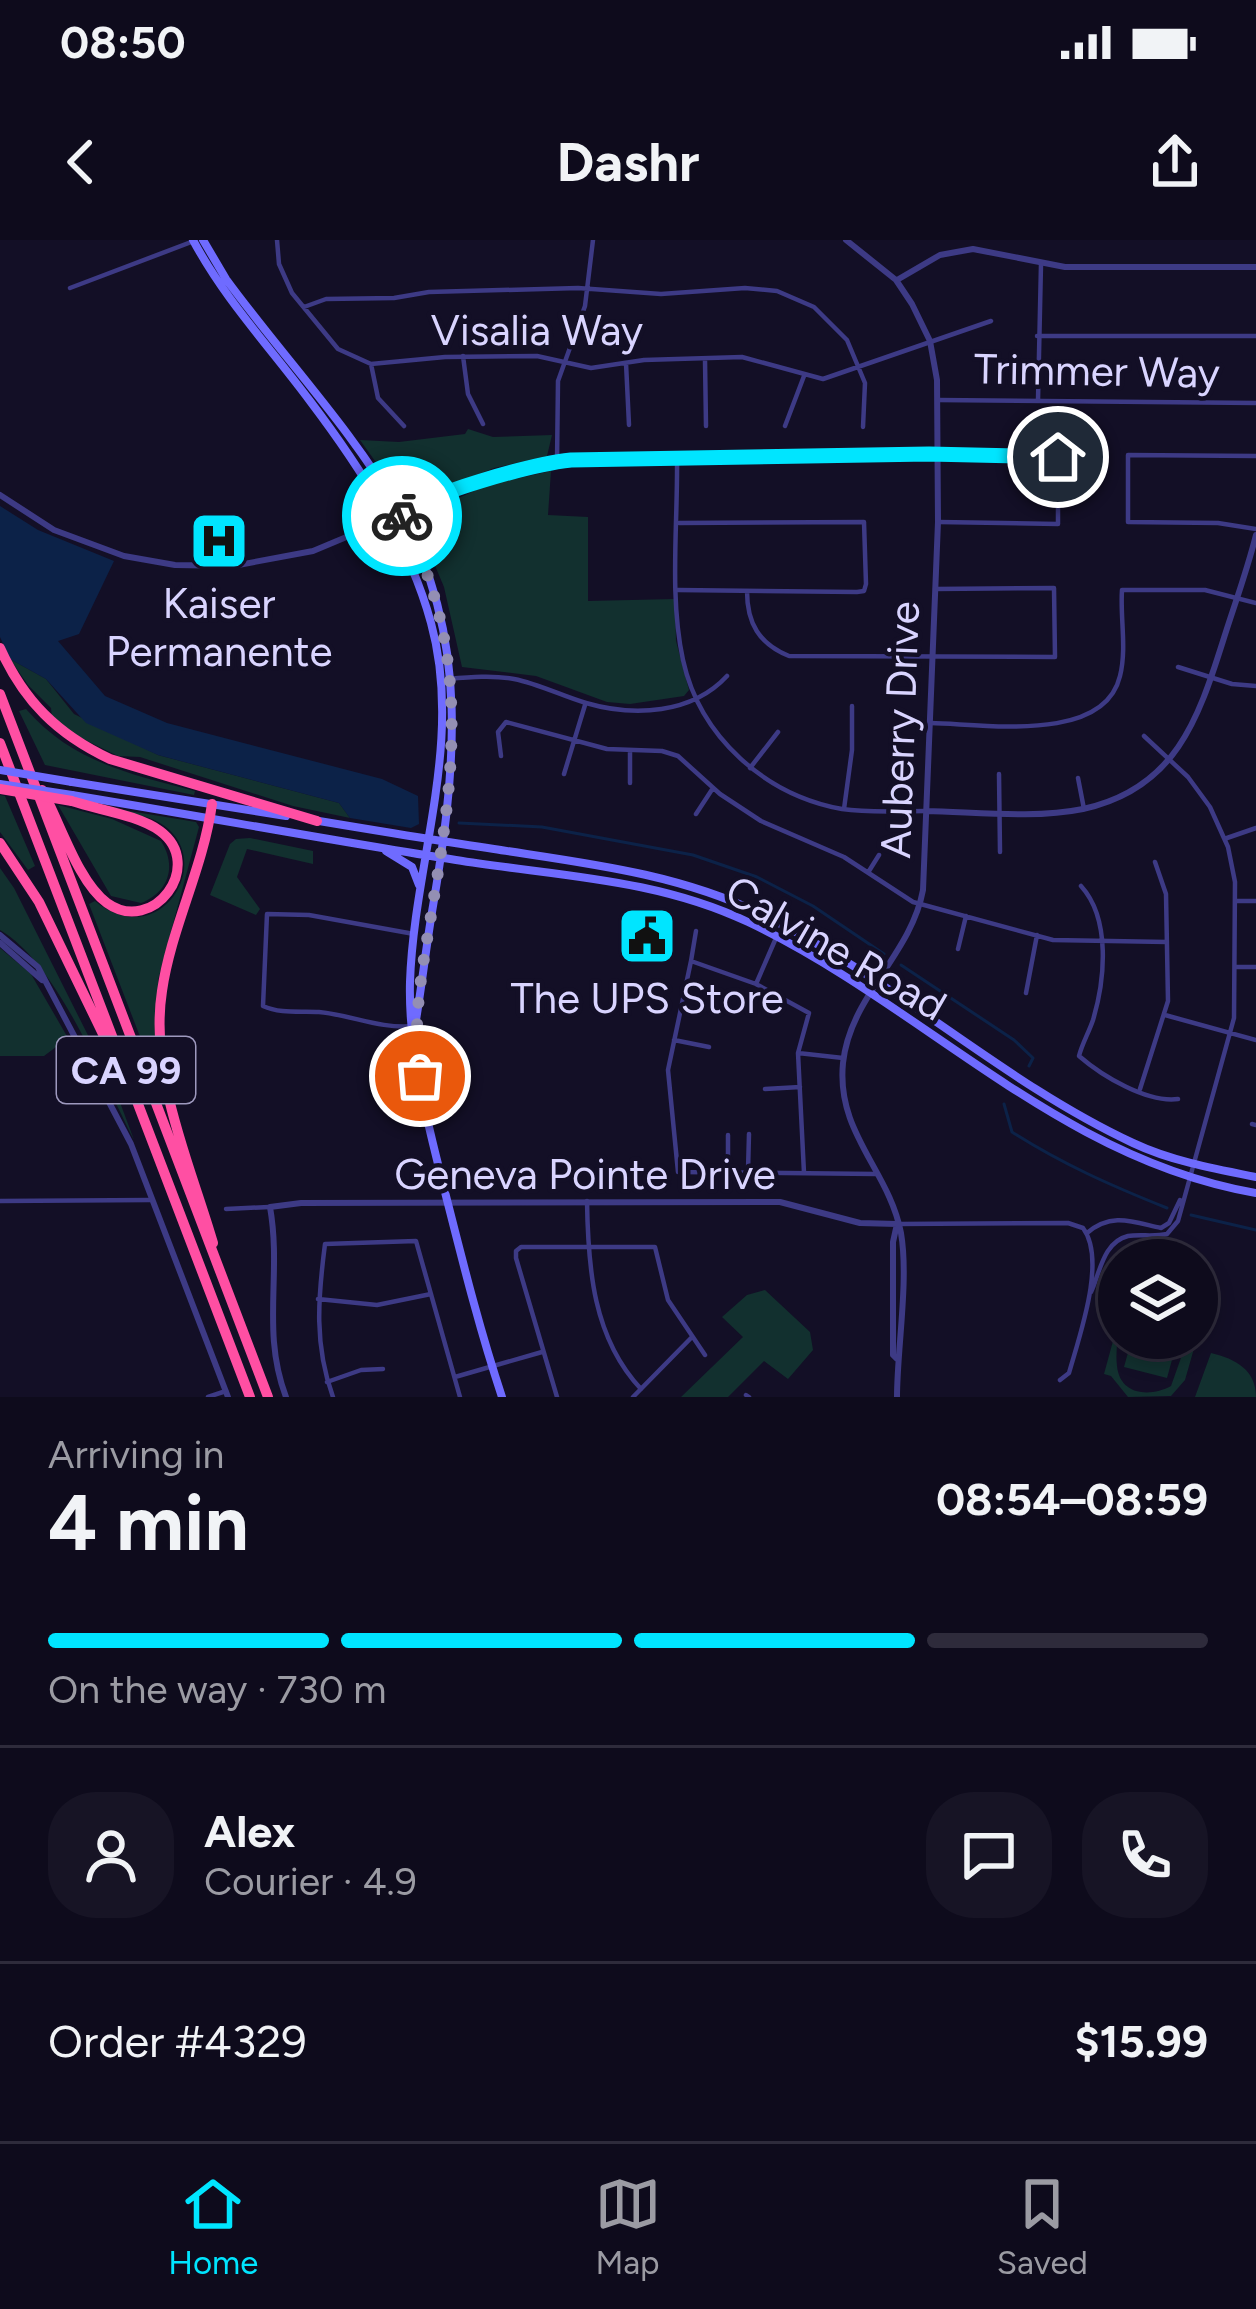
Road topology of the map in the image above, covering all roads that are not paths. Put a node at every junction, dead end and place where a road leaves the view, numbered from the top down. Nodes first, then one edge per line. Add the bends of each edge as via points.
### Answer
1 (197, 240) edge
2 (277, 240) edge
3 (592, 240) edge
4 (847, 240) edge
5 (948, 240) edge
6 (953, 252) junction
7 (1041, 264) junction
8 (1256, 267) edge
9 (896, 280) junction
10 (70, 288) dead end
11 (588, 288) junction
12 (304, 308) junction
13 (992, 321) dead end
14 (1037, 336) junction
15 (1256, 336) edge
16 (930, 340) junction
17 (463, 356) junction
18 (564, 360) junction
19 (705, 360) junction
20 (626, 363) junction
21 (371, 364) junction
22 (861, 368) junction
23 (804, 376) junction
24 (938, 400) junction
25 (1038, 400) junction
26 (1256, 403) edge
27 (483, 424) dead end
28 (629, 425) dead end
29 (404, 426) dead end
30 (706, 426) dead end
31 (784, 426) dead end
32 (863, 427) dead end
33 (938, 454) junction
34 (1256, 456) edge
35 (677, 458) junction
36 (556, 462) junction
37 (0, 495) edge
38 (401, 514) junction
39 (388, 520) junction
40 (938, 522) junction
41 (679, 524) junction
42 (1256, 532) edge
43 (678, 590) junction
44 (935, 590) junction
45 (747, 591) junction
46 (1237, 597) junction
47 (1256, 603) edge
48 (0, 648) edge
49 (932, 656) junction
50 (1178, 667) dead end
51 (727, 676) dead end
52 (1211, 678) junction
53 (452, 679) junction
54 (440, 680) junction
55 (1256, 686) edge
56 (0, 694) edge
57 (697, 698) junction
58 (586, 703) junction
59 (852, 706) dead end
60 (928, 723) junction
61 (778, 733) dead end
62 (1144, 736) dead end
63 (576, 742) junction
64 (0, 743) edge
65 (630, 752) junction
66 (501, 756) dead end
67 (1168, 760) junction
68 (25, 761) junction
69 (0, 768) edge
70 (750, 768) junction
71 (564, 774) dead end
72 (999, 774) dead end
73 (1078, 778) dead end
74 (630, 783) dead end
75 (0, 786) edge
76 (713, 788) junction
77 (72, 798) junction
78 (23, 804) junction
79 (1084, 808) junction
80 (844, 809) junction
81 (211, 811) junction
82 (926, 811) junction
83 (1000, 812) junction
84 (696, 814) dead end
85 (317, 820) junction
86 (1256, 828) edge
87 (429, 838) junction
88 (1225, 838) junction
89 (443, 841) junction
90 (0, 843) edge
91 (375, 846) junction
92 (1000, 852) dead end
93 (426, 855) junction
94 (879, 855) dead end
95 (441, 857) junction
96 (1155, 862) dead end
97 (868, 872) junction
98 (1081, 886) dead end
99 (420, 887) junction
100 (1236, 901) junction
101 (1256, 901) edge
102 (920, 904) junction
103 (966, 916) junction
104 (696, 931) dead end
105 (414, 934) junction
106 (1037, 935) junction
107 (776, 938) junction
108 (0, 939) edge
109 (1167, 942) junction
110 (1101, 943) junction
111 (958, 949) dead end
112 (691, 961) junction
113 (1237, 967) junction
114 (1256, 967) edge
115 (875, 983) junction
116 (756, 984) junction
117 (1026, 993) dead end
118 (868, 994) junction
119 (1165, 1015) junction
120 (414, 1026) junction
121 (1231, 1032) junction
122 (674, 1040) junction
123 (1256, 1040) edge
124 (709, 1047) dead end
125 (798, 1052) junction
126 (843, 1058) junction
127 (800, 1087) junction
128 (765, 1089) dead end
129 (1139, 1090) junction
130 (1178, 1099) dead end
131 (140, 1106) junction
132 (748, 1134) dead end
133 (728, 1135) dead end
134 (1193, 1164) junction
135 (728, 1173) junction
136 (748, 1173) junction
137 (804, 1173) junction
138 (876, 1174) junction
139 (1189, 1178) junction
140 (1256, 1178) edge
141 (1186, 1190) junction
142 (1256, 1193) edge
143 (154, 1200) junction
144 (0, 1201) edge
145 (587, 1201) junction
146 (448, 1202) junction
147 (270, 1207) junction
148 (226, 1209) dead end
149 (897, 1224) junction
150 (1087, 1233) junction
151 (587, 1248) junction
152 (220, 1282) junction
153 (1090, 1292) junction
154 (431, 1294) junction
155 (318, 1300) junction
156 (692, 1337) junction
157 (542, 1352) junction
158 (705, 1355) dead end
159 (493, 1367) junction
160 (382, 1369) dead end
161 (454, 1377) junction
162 (1060, 1380) dead end
163 (328, 1382) junction
164 (641, 1389) junction
165 (227, 1394) edge
166 (208, 1397) edge
167 (250, 1397) edge
168 (268, 1397) edge
169 (286, 1397) edge
170 (333, 1397) edge
171 (460, 1397) edge
172 (502, 1397) edge
173 (557, 1397) edge
174 (633, 1397) edge
175 (897, 1397) edge

1 - 10 street
1 - 38 main road
1 - 39 main road via 236,310 313,404
2 - 12 street, Visalia Way via 281,272
3 - 11 street
4 - 9 street, Auberry Drive
5 - 6 street
6 - 7 street via 987,250
6 - 9 street
7 - 8 street
7 - 14 street
9 - 16 street, Auberry Drive
11 - 12 street via 326,298
11 - 18 street
11 - 22 street via 785,293 832,322
12 - 21 street, Visalia Way via 338,349
13 - 16 street, Visalia Way
14 - 15 street
14 - 25 street
16 - 22 street, Visalia Way
16 - 24 street, Auberry Drive
17 - 18 street, Visalia Way
17 - 21 street, Visalia Way
17 - 27 street
18 - 20 street, Visalia Way via 591,368
18 - 36 street
19 - 20 street, Visalia Way
19 - 23 street, Visalia Way via 750,357
19 - 30 street
20 - 28 street
21 - 29 street via 378,398
22 - 23 street, Visalia Way
22 - 32 street
23 - 31 street
24 - 25 street, Trimmer Way
24 - 33 street, Auberry Drive
25 - 26 street, Trimmer Way
33 - 35 street
33 - 40 street, Auberry Drive
33 - 40 street via 1058,457 1058,524
34 - 42 street via 1128,455 1128,522 1218,523
35 - 36 street
35 - 41 street
36 - 38 street
37 - 39 street via 85,543 184,566 286,558
38 - 39 street
38 - 53 main road via 441,612
39 - 54 main road via 432,624
40 - 44 street, Auberry Drive
41 - 43 street
41 - 45 street via 864,522 864,591
42 - 46 street
43 - 45 street
43 - 57 street via 683,660
44 - 49 street, Auberry Drive
44 - 49 street via 1054,588 1057,651 1048,658
45 - 49 street via 753,627 783,653
46 - 47 street
46 - 52 street
46 - 60 street via 1123,590 1118,682 1083,718
48 - 85 highway via 35,707 82,746
49 - 60 street, Auberry Drive
50 - 52 street
51 - 57 street
52 - 55 street
52 - 67 street via 1196,722
53 - 54 street
53 - 58 street via 516,679
53 - 89 main road
54 - 87 main road
56 - 68 highway, CA 99
57 - 58 street via 653,710
57 - 70 street
58 - 63 street
59 - 80 street
60 - 82 street, Auberry Drive
61 - 70 street
62 - 67 street
63 - 65 street
63 - 66 street via 506,722 498,732
63 - 71 street
64 - 78 highway, CA 99
65 - 74 street
65 - 76 street via 678,756
67 - 79 street via 1123,795
67 - 88 street via 1200,792
68 - 77 highway via 100,897 132,911 159,904 178,871 171,842 154,827
68 - 152 highway, CA 99
69 - 78 highway
69 - 81 main road, bridge
70 - 80 street via 790,793
72 - 83 street
73 - 79 street
75 - 77 highway, bridge
76 - 84 street
76 - 97 street via 761,821
77 - 81 main road, Calvine Road
78 - 131 highway, CA 99
79 - 83 street
80 - 82 street
81 - 85 main road, Calvine Road
81 - 91 main road, Calvine Road
81 - 152 highway via 166,969 160,1029 166,1081
82 - 83 street
82 - 102 street, Auberry Drive
83 - 92 street
85 - 87 main road, Calvine Road
86 - 88 street
87 - 89 main road, Calvine Road
87 - 93 main road
88 - 100 street
89 - 95 main road
89 - 115 main road, Calvine Road via 699,889 778,922
90 - 131 highway via 30,886
91 - 93 main road, Calvine Road
91 - 99 main road via 412,867
93 - 95 main road, Calvine Road
93 - 99 main road
94 - 97 street
95 - 107 main road, Calvine Road via 624,882 707,906
95 - 120 main road
96 - 109 street via 1166,894
97 - 102 street
98 - 110 street via 1095,905
99 - 105 main road
100 - 101 street
100 - 113 street
102 - 103 street
102 - 115 street, Auberry Drive
103 - 106 street
103 - 111 street
104 - 112 street
105 - 120 main road
105 - 120 street via 267,914 261,989 262,1006 273,1011
106 - 110 street
106 - 117 street
107 - 116 street
107 - 118 main road, Calvine Road
108 - 143 street via 46,984
109 - 110 street
109 - 119 street
110 - 129 street via 1098,1000 1079,1057
112 - 116 street
112 - 122 street
113 - 114 street
113 - 121 street
115 - 118 street, Auberry Drive
115 - 134 main road, Calvine Road via 1077,1113
116 - 125 street via 809,1013
118 - 126 street, Auberry Drive
118 - 139 main road, Calvine Road via 1081,1132
119 - 121 street
119 - 129 street
120 - 146 main road
121 - 123 street
121 - 134 street
122 - 124 street
122 - 135 street via 668,1071 678,1172
125 - 126 street
125 - 127 street
126 - 138 street, Auberry Drive via 849,1119
127 - 128 street
127 - 137 street
129 - 130 street
131 - 167 highway, CA 99
132 - 136 street
133 - 135 street
134 - 139 street
134 - 140 main road, Calvine Road
135 - 136 street
136 - 137 street
137 - 138 street
138 - 149 street, Auberry Drive
139 - 141 street
139 - 142 main road, Calvine Road
141 - 150 street via 1165,1226 1120,1219
141 - 153 street via 1172,1231 1119,1240
143 - 144 street
143 - 165 street
145 - 146 street, Geneva Pointe Drive
145 - 149 street, Geneva Pointe Drive via 781,1202
145 - 151 street
146 - 147 street, Geneva Pointe Drive
146 - 159 main road
147 - 148 street
147 - 169 street via 272,1353
149 - 150 street via 1068,1223
149 - 175 street, Auberry Drive
150 - 153 street
151 - 156 street via 655,1247 668,1300
151 - 157 street via 516,1251
151 - 164 street via 610,1347
152 - 168 highway, CA 99
153 - 162 street via 1070,1373
154 - 155 street via 376,1305
154 - 155 street via 416,1241 358,1241 325,1244
154 - 161 street
155 - 163 street
156 - 158 street
156 - 164 street
157 - 159 street
157 - 173 street
159 - 161 street
159 - 172 main road
160 - 163 street
161 - 171 street
163 - 170 street
164 - 174 street
165 - 166 street

